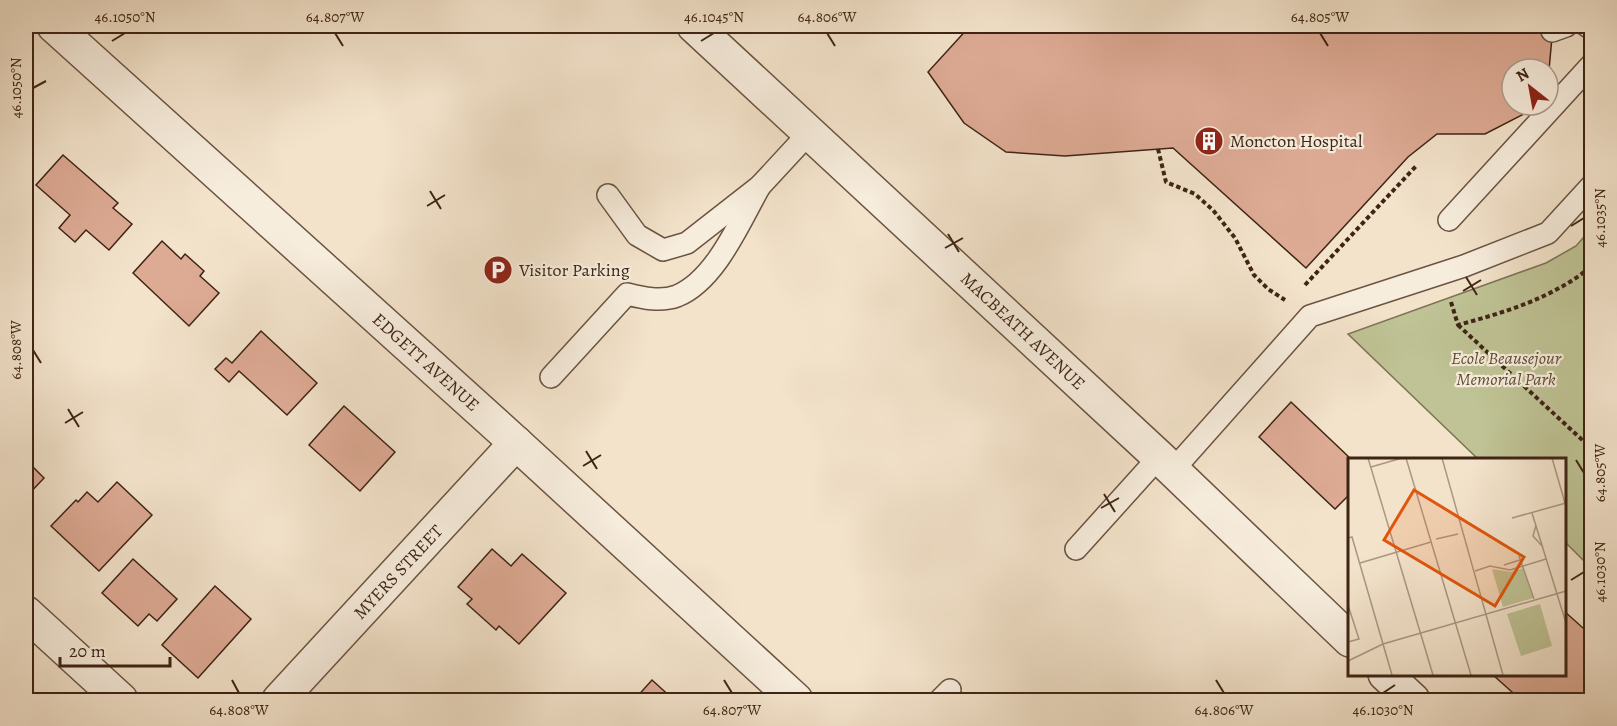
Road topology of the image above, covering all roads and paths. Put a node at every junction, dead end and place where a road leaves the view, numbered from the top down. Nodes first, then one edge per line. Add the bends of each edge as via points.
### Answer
1 (54, 26) edge
2 (694, 26) edge
3 (1592, 64) edge
4 (809, 133) junction
5 (1158, 148) dead end
6 (1417, 165) dead end
7 (1592, 185) edge
8 (760, 186) junction
9 (608, 195) dead end
10 (1449, 220) dead end
11 (1592, 266) edge
12 (1297, 294) dead end
13 (1448, 295) dead end
14 (1289, 302) dead end
15 (1458, 325) junction
16 (551, 377) dead end
17 (516, 443) junction
18 (1592, 449) edge
19 (1166, 464) junction
20 (1076, 549) dead end
21 (26, 613) edge
22 (1348, 638) edge
23 (1386, 675) edge
24 (121, 700) edge
25 (279, 700) edge
26 (796, 700) edge
27 (1413, 700) edge

1 - 17 street, EDGETT AVENUE
2 - 4 street, MACBEATH AVENUE
3 - 10 lane
4 - 8 lane
4 - 19 street, MACBEATH AVENUE
5 - 14 path via 1166,182 1195,194 1213,210 1235,238 1254,275
6 - 12 path
7 - 19 lane via 1548,233 1464,266 1310,316
8 - 9 lane via 687,243 663,250 637,235
8 - 16 lane via 713,269 695,286 676,297 650,299 627,294
11 - 15 path via 1541,298
13 - 15 path
15 - 18 path
17 - 25 street, MYERS STREET
17 - 26 street, EDGETT AVENUE
19 - 20 lane
19 - 22 street, MACBEATH AVENUE
21 - 24 street
23 - 27 street

